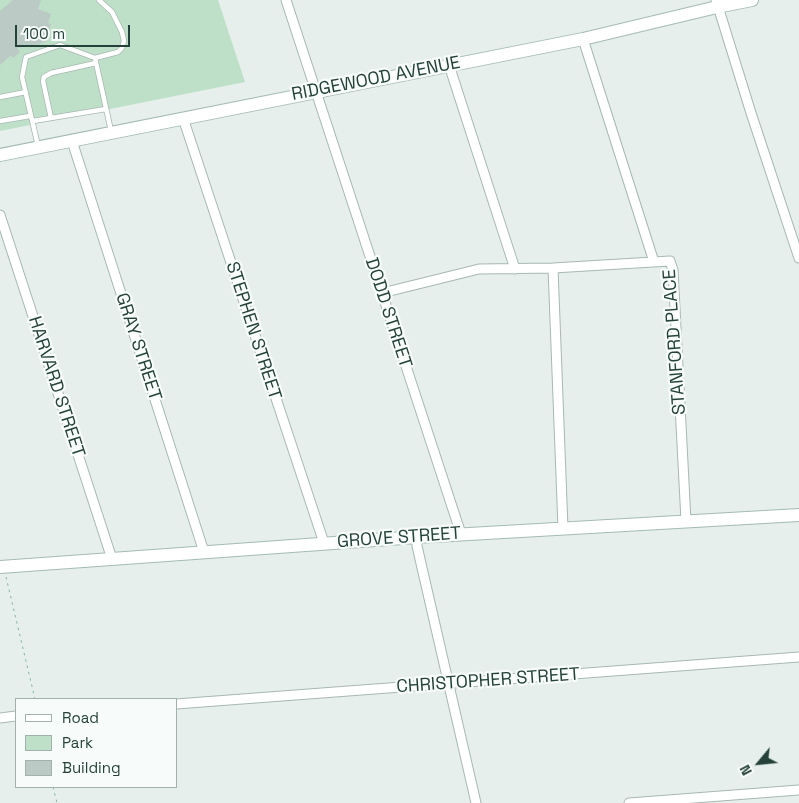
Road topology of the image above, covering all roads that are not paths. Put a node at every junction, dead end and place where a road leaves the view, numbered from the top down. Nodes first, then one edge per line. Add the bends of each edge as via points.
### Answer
1 (99, 0) edge
2 (286, 0) edge
3 (752, 0) edge
4 (717, 3) edge
5 (583, 39) junction
6 (96, 60) junction
7 (449, 65) junction
8 (316, 91) junction
9 (26, 92) junction
10 (0, 97) edge
11 (106, 109) junction
12 (30, 116) junction
13 (51, 118) junction
14 (183, 118) junction
15 (0, 122) edge
16 (33, 122) junction
17 (112, 132) junction
18 (72, 141) junction
19 (38, 147) junction
20 (0, 155) edge
21 (0, 215) edge
22 (799, 258) edge
23 (654, 262) junction
24 (553, 268) junction
25 (515, 269) junction
26 (382, 293) junction
27 (799, 515) edge
28 (686, 522) junction
29 (563, 528) junction
30 (461, 534) junction
31 (417, 536) junction
32 (324, 544) junction
33 (204, 552) junction
34 (112, 560) junction
35 (2, 566) edge
36 (799, 657) edge
37 (449, 683) junction
38 (178, 704) edge
39 (15, 716) edge
40 (0, 718) edge
41 (799, 790) edge
42 (476, 803) edge
43 (629, 803) edge

1 - 6 lane via 112,12 124,41 118,52
2 - 8 street, DODD STREET
3 - 4 main road, RIDGEWOOD AVENUE
4 - 5 main road, RIDGEWOOD AVENUE
4 - 22 street
5 - 7 main road, RIDGEWOOD AVENUE
5 - 23 street, STANFORD PLACE
6 - 9 lane via 60,45 26,57 22,76
6 - 11 lane
6 - 13 lane via 44,77
7 - 8 main road, RIDGEWOOD AVENUE
7 - 25 street
8 - 14 main road, RIDGEWOOD AVENUE
8 - 26 street, DODD STREET
9 - 10 lane
9 - 12 lane
11 - 13 lane
11 - 17 lane
12 - 15 lane
12 - 16 lane
13 - 16 lane
14 - 17 main road, RIDGEWOOD AVENUE
14 - 32 street, STEPHEN STREET
16 - 19 lane
17 - 18 main road, RIDGEWOOD AVENUE
18 - 19 main road, RIDGEWOOD AVENUE
18 - 33 street, GRAY STREET
19 - 20 main road, RIDGEWOOD AVENUE
21 - 34 street, HARVARD STREET
23 - 24 street
23 - 28 street, STANFORD PLACE via 670,261 673,270
24 - 25 street
24 - 29 street
25 - 26 street via 479,269
26 - 30 street, DODD STREET
27 - 28 main road, GROVE STREET
28 - 29 main road, GROVE STREET
29 - 30 main road, GROVE STREET
30 - 31 main road, GROVE STREET
31 - 32 main road, GROVE STREET
31 - 37 street
32 - 33 main road, GROVE STREET
33 - 34 main road, GROVE STREET
34 - 35 main road, GROVE STREET
36 - 37 street, CHRISTOPHER STREET
37 - 38 street, CHRISTOPHER STREET
37 - 42 street
39 - 40 street
41 - 43 street

